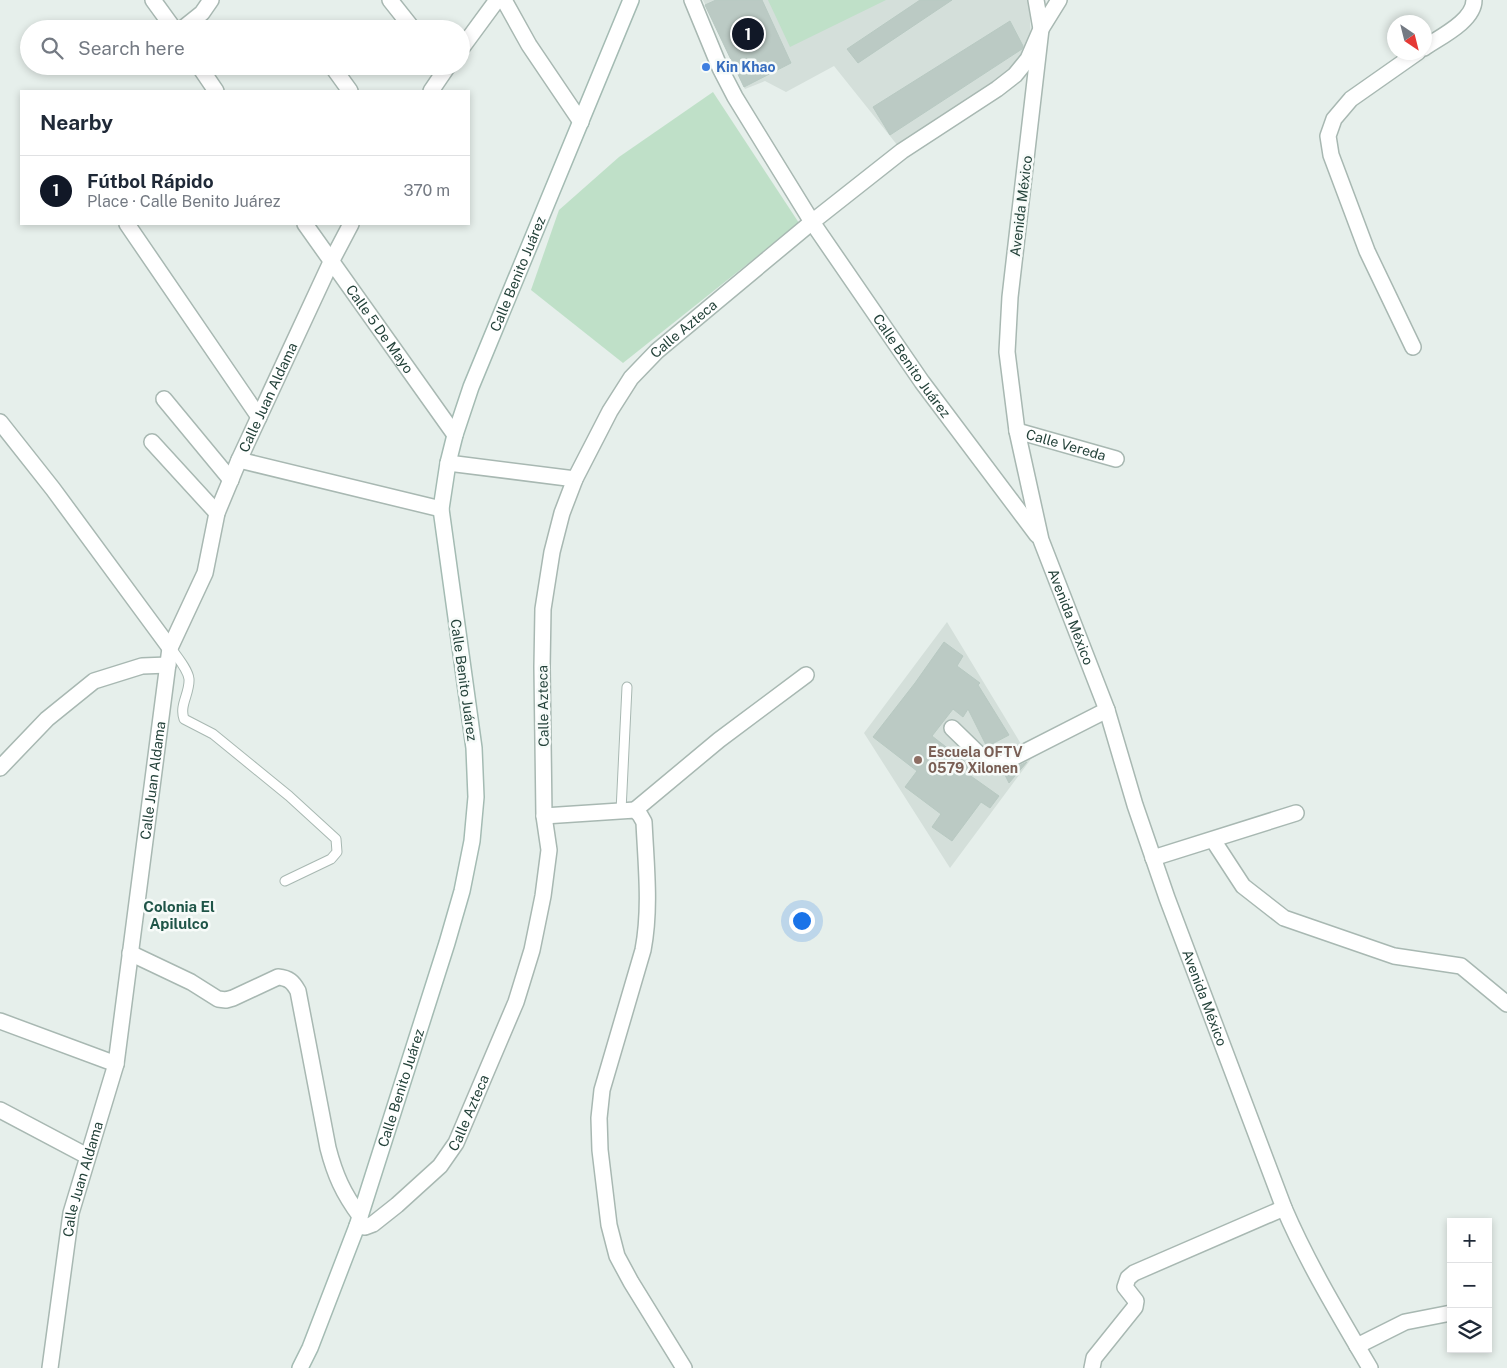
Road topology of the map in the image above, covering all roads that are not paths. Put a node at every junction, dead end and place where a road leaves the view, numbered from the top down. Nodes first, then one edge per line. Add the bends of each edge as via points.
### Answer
1 (153, 0) edge
2 (211, 0) edge
3 (390, 0) edge
4 (497, 0) edge
5 (504, 0) edge
6 (631, 0) edge
7 (692, 0) edge
8 (1036, 0) edge
9 (1059, 0) edge
10 (1474, 0) edge
11 (167, 20) edge
12 (193, 20) edge
13 (405, 20) edge
14 (1041, 29) junction
15 (470, 37) edge
16 (1432, 42) edge
17 (1406, 60) edge
18 (205, 75) edge
19 (338, 75) edge
20 (441, 75) edge
21 (215, 90) edge
22 (349, 90) edge
23 (432, 90) edge
24 (581, 122) junction
25 (812, 222) junction
26 (128, 225) edge
27 (306, 225) edge
28 (351, 225) edge
29 (330, 262) junction
30 (1413, 347) dead end
31 (164, 399) dead end
32 (259, 417) junction
33 (0, 422) edge
34 (1017, 431) junction
35 (455, 435) junction
36 (152, 442) dead end
37 (1116, 459) dead end
38 (239, 460) junction
39 (448, 463) junction
40 (575, 479) junction
41 (231, 480) junction
42 (441, 509) junction
43 (217, 512) junction
44 (1041, 540) junction
45 (170, 648) junction
46 (168, 665) junction
47 (806, 675) dead end
48 (627, 687) dead end
49 (1107, 710) junction
50 (952, 728) dead end
51 (0, 768) edge
52 (628, 811) junction
53 (1296, 813) dead end
54 (544, 816) junction
55 (1213, 840) junction
56 (1153, 858) junction
57 (284, 881) dead end
58 (130, 953) junction
59 (1507, 1004) edge
60 (0, 1021) edge
61 (116, 1064) junction
62 (0, 1110) edge
63 (87, 1156) junction
64 (1284, 1208) junction
65 (359, 1221) junction
66 (1447, 1314) edge
67 (1357, 1346) junction
68 (50, 1368) edge
69 (300, 1368) edge
70 (684, 1368) edge
71 (1092, 1368) edge
72 (1370, 1368) edge

1 - 11 street
2 - 12 street
3 - 13 street
4 - 15 street
5 - 24 street via 529,45
6 - 24 street, Calle Benito Juárez
7 - 25 street, Calle Benito Juárez via 720,68
8 - 14 street, Avenida México
9 - 14 street, Calle Azteca
10 - 16 street via 1470,13
14 - 25 street, Calle Azteca via 1028,59 1016,75 902,151
14 - 34 street, Avenida México via 1010,297 1008,352
17 - 30 street via 1350,99 1334,119 1328,136 1331,155 1367,252
18 - 21 street
19 - 22 street
20 - 23 street
24 - 35 street, Calle Benito Juárez via 471,387
25 - 40 street, Calle Azteca via 657,351 632,378 610,411
25 - 44 street, Calle Benito Juárez via 922,382
26 - 32 street
27 - 29 street, Calle 5 De Mayo
28 - 29 street, Calle Juan Aldama
29 - 32 street, Calle Juan Aldama
29 - 35 street, Calle 5 De Mayo
31 - 41 street
32 - 38 street, Calle Juan Aldama
33 - 45 street
34 - 37 street, Calle Vereda
34 - 44 street, Avenida México
35 - 39 street, Calle Benito Juárez
36 - 43 street
38 - 41 street, Calle Juan Aldama
38 - 42 street
39 - 40 street
39 - 42 street, Calle Benito Juárez
40 - 54 street, Calle Azteca via 552,552 543,609
41 - 43 street, Calle Juan Aldama
42 - 65 street, Calle Benito Juárez via 474,748 476,796 472,841 447,943
43 - 45 street, Calle Juan Aldama via 205,573
44 - 49 street, Avenida México
45 - 46 street, Calle Juan Aldama
45 - 57 lane via 189,680 182,713 184,718 213,734 336,839 337,852 331,859
46 - 51 street via 142,666 94,681 47,719
46 - 58 street, Calle Juan Aldama
47 - 52 street
48 - 52 lane
49 - 50 street via 999,765 988,763
49 - 56 street, Avenida México
52 - 54 street
52 - 70 street via 640,815 644,822 647,930 602,1090 600,1150 608,1224 617,1256
53 - 55 street
54 - 65 street, Calle Azteca via 549,850 532,950 516,1002 456,1143 440,1166 397,1205 373,1224 365,1227
55 - 56 street
55 - 59 street via 1243,886 1284,918 1394,956 1461,966
56 - 64 street, Avenida México
58 - 61 street, Calle Juan Aldama
58 - 65 street via 191,982 218,999 233,998 278,977 293,983 298,991 334,1171
60 - 61 street
61 - 63 street, Calle Juan Aldama
62 - 63 street
63 - 68 street, Calle Juan Aldama via 71,1213
64 - 67 street, Avenida México via 1301,1248
64 - 71 street via 1128,1278 1125,1287 1136,1301 1135,1307 1094,1358
65 - 69 street, Calle Benito Juárez
66 - 67 street via 1405,1322
67 - 72 street, Avenida México

